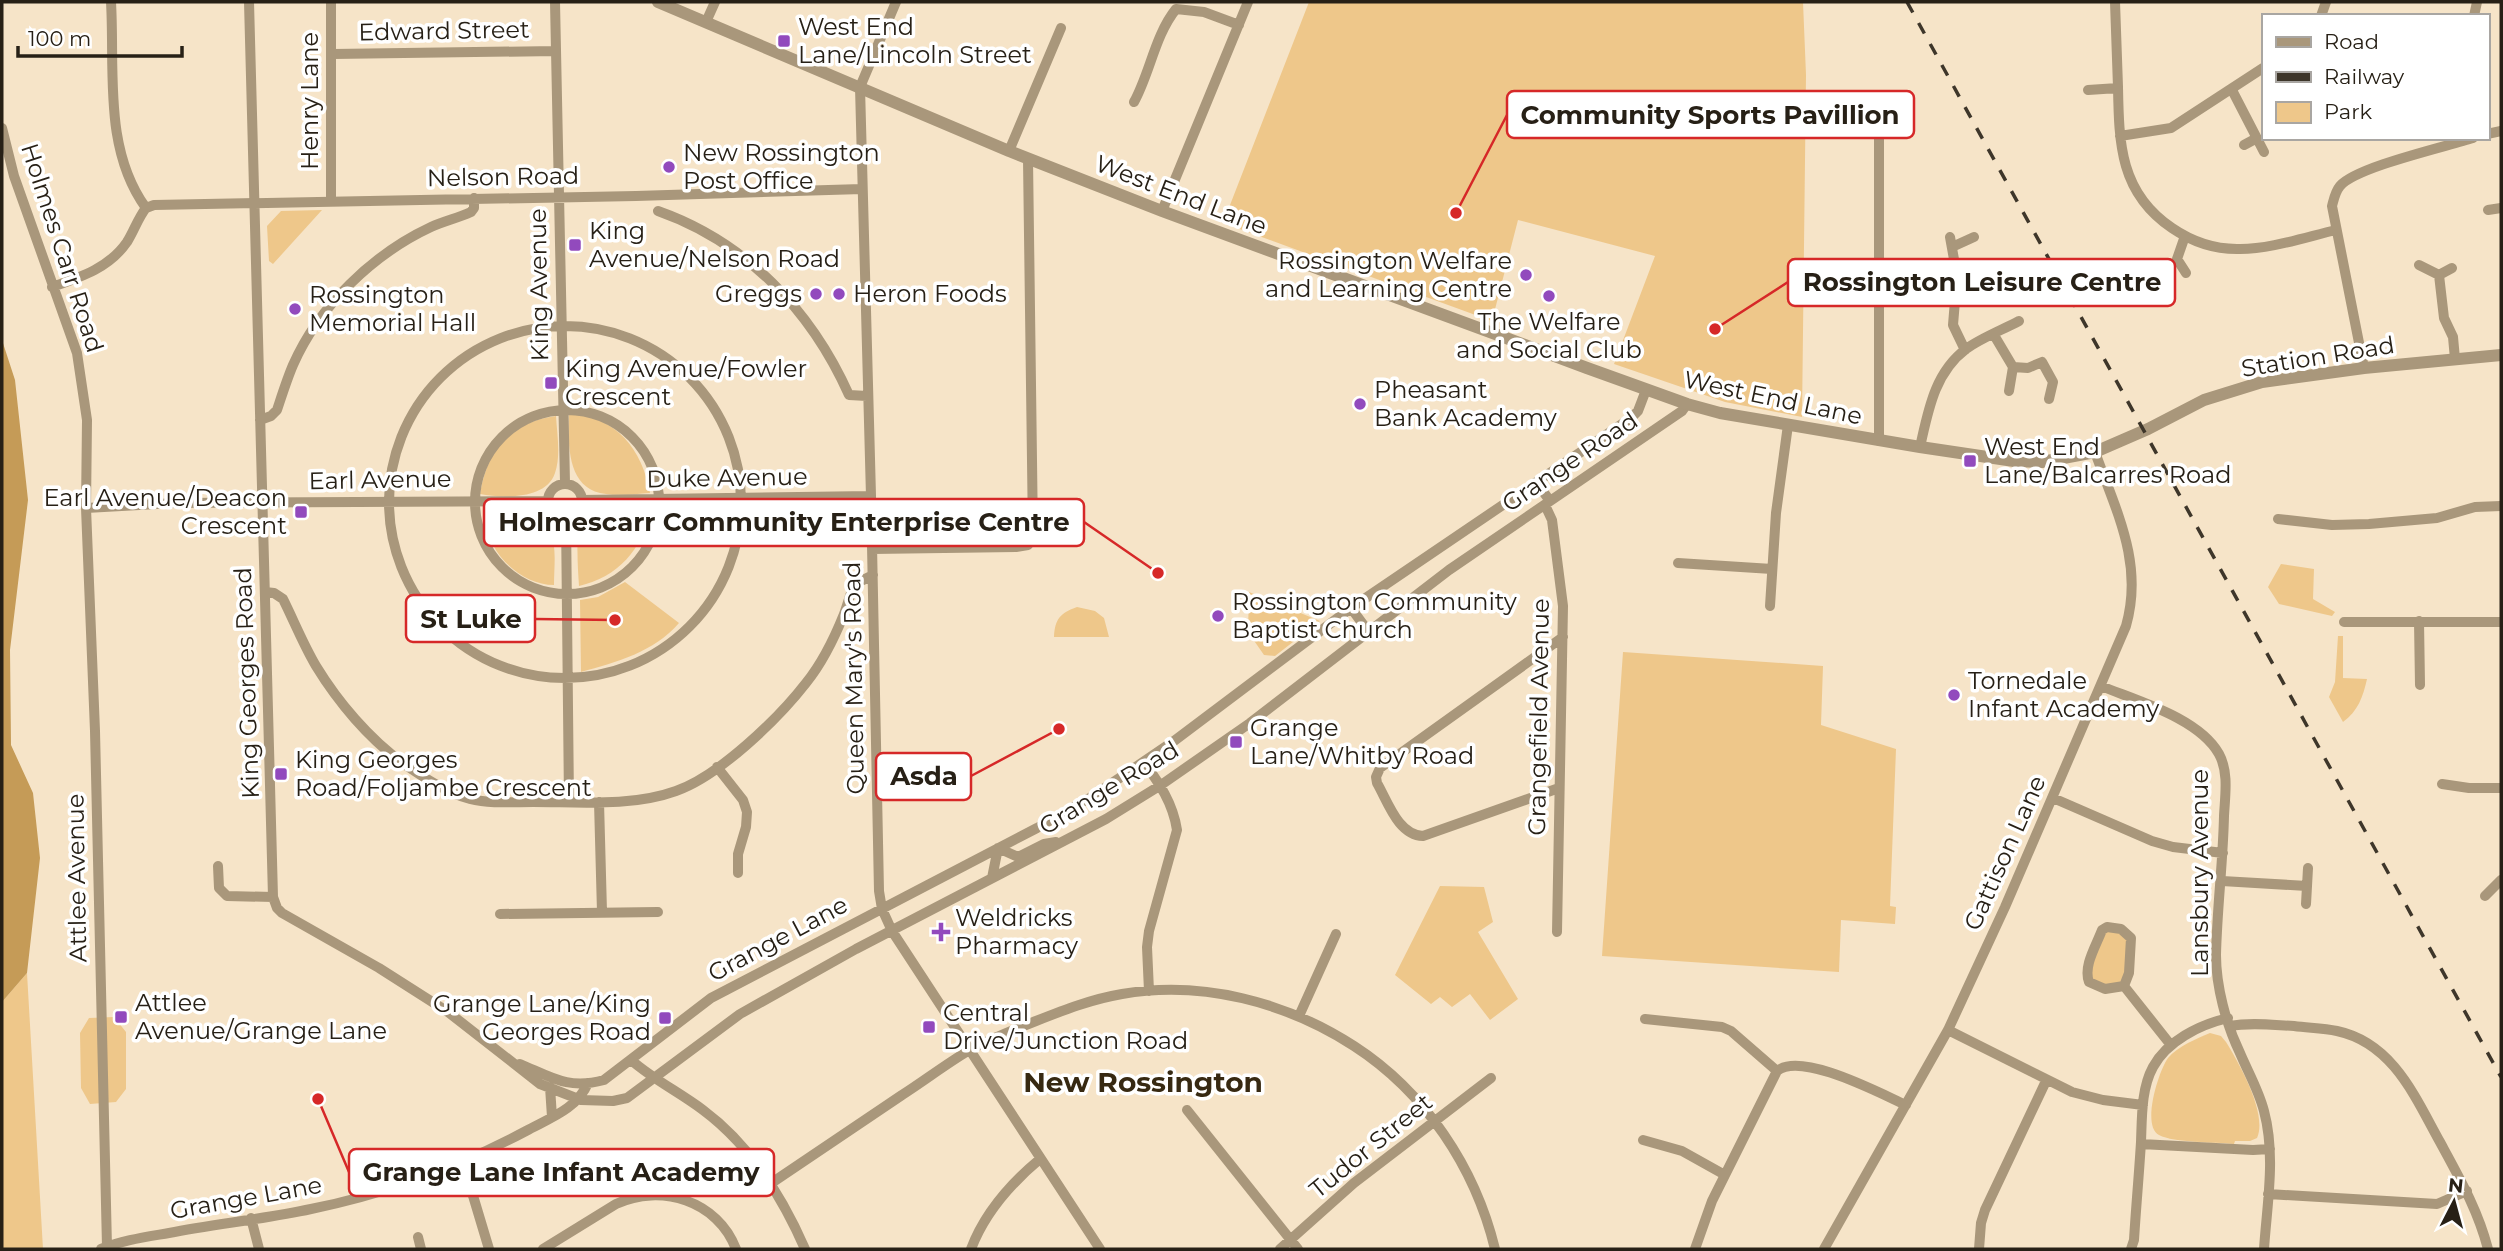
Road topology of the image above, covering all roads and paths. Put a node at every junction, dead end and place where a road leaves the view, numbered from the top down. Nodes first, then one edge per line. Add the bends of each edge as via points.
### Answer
1 (111, 2) edge
2 (249, 2) edge
3 (331, 2) edge
4 (555, 2) edge
5 (658, 2) edge
6 (715, 2) edge
7 (896, 2) edge
8 (1248, 2) edge
9 (2115, 2) edge
10 (706, 22) junction
11 (1239, 25) junction
12 (1061, 28) dead end
13 (556, 51) junction
14 (333, 54) junction
15 (2262, 69) edge
16 (860, 87) junction
17 (2118, 88) junction
18 (2088, 90) dead end
19 (2232, 90) junction
20 (1134, 102) dead end
21 (2, 128) edge
22 (1879, 133) dead end
23 (2120, 136) junction
24 (2257, 138) junction
25 (2467, 140) edge
26 (2244, 145) dead end
27 (1009, 151) junction
28 (2264, 152) dead end
29 (1028, 159) junction
30 (862, 189) junction
31 (559, 197) junction
32 (474, 198) junction
33 (331, 201) junction
34 (256, 203) junction
35 (146, 208) junction
36 (2501, 208) edge
37 (2488, 210) dead end
38 (658, 211) dead end
39 (1162, 211) junction
40 (2336, 230) junction
41 (2185, 236) junction
42 (1974, 237) dead end
43 (2419, 265) dead end
44 (2452, 268) dead end
45 (2186, 272) dead end
46 (2439, 275) junction
47 (52, 287) junction
48 (2020, 321) dead end
49 (561, 324) junction
50 (1994, 334) junction
51 (1965, 350) junction
52 (2501, 355) edge
53 (2455, 359) junction
54 (2013, 367) junction
55 (2364, 368) junction
56 (1646, 390) junction
57 (2009, 391) dead end
58 (867, 396) junction
59 (2049, 399) dead end
60 (1687, 404) junction
61 (563, 410) junction
62 (260, 419) junction
63 (1788, 425) junction
64 (2148, 429) joint
65 (1880, 441) junction
66 (1920, 447) junction
67 (2095, 452) junction
68 (1537, 483) junction
69 (565, 484) junction
70 (871, 496) junction
71 (742, 498) junction
72 (391, 500) junction
73 (474, 500) junction
74 (582, 500) junction
75 (659, 500) junction
76 (547, 501) junction
77 (263, 503) junction
78 (1548, 503) junction
79 (2501, 506) edge
80 (86, 508) junction
81 (566, 518) junction
82 (2278, 519) dead end
83 (872, 550) junction
84 (1678, 564) dead end
85 (1772, 569) junction
86 (873, 575) junction
87 (265, 592) junction
88 (566, 593) junction
89 (1770, 606) dead end
90 (1350, 608) junction
91 (2419, 621) junction
92 (2344, 622) dead end
93 (2501, 622) edge
94 (1368, 631) junction
95 (1563, 637) junction
96 (568, 682) junction
97 (2420, 685) dead end
98 (2101, 686) junction
99 (1144, 762) junction
100 (718, 767) junction
101 (2442, 784) dead end
102 (1161, 785) junction
103 (1559, 788) junction
104 (2501, 788) edge
105 (2053, 798) junction
106 (569, 802) junction
107 (598, 802) junction
108 (1064, 841) junction
109 (998, 848) junction
110 (2223, 853) junction
111 (218, 866) dead end
112 (2308, 868) dead end
113 (738, 873) dead end
114 (992, 878) junction
115 (2501, 880) edge
116 (2221, 881) junction
117 (2307, 886) junction
118 (2485, 896) dead end
119 (272, 897) junction
120 (2306, 904) dead end
121 (882, 909) junction
122 (602, 912) junction
123 (658, 912) dead end
124 (500, 914) dead end
125 (892, 931) junction
126 (1557, 932) dead end
127 (1336, 934) dead end
128 (2124, 986) junction
129 (1149, 991) junction
130 (1299, 1016) junction
131 (1645, 1019) dead end
132 (2229, 1022) junction
133 (1948, 1030) junction
134 (2171, 1044) junction
135 (969, 1051) junction
136 (631, 1060) junction
137 (1777, 1071) junction
138 (1492, 1078) dead end
139 (654, 1080) junction
140 (2046, 1081) junction
141 (588, 1083) junction
142 (551, 1084) junction
143 (579, 1100) junction
144 (1906, 1105) junction
145 (2143, 1105) junction
146 (1186, 1110) dead end
147 (552, 1117) junction
148 (1435, 1122) junction
149 (1643, 1140) dead end
150 (2141, 1144) junction
151 (2270, 1149) junction
152 (1040, 1159) junction
153 (460, 1163) junction
154 (1725, 1175) junction
155 (770, 1184) junction
156 (2467, 1191) junction
157 (2268, 1194) junction
158 (251, 1218) junction
159 (418, 1237) dead end
160 (1290, 1240) junction
161 (135, 1244) edge
162 (104, 1248) edge
163 (259, 1249) edge
164 (421, 1249) edge
165 (489, 1249) edge
166 (543, 1249) edge
167 (736, 1249) edge
168 (805, 1249) edge
169 (971, 1249) edge
170 (1100, 1249) edge
171 (1280, 1249) edge
172 (1298, 1249) edge
173 (1495, 1249) edge
174 (1695, 1249) edge
175 (1824, 1249) edge
176 (1979, 1249) edge
177 (2131, 1249) edge
178 (2264, 1249) edge
179 (2488, 1249) edge

1 - 35 street via 114,124 124,163
2 - 34 street, King Georges Road
3 - 14 street, Henry Lane
4 - 13 street, King Avenue
5 - 10 street, West End Lane
6 - 10 street
7 - 16 street
8 - 11 street
9 - 17 street
10 - 16 street, West End Lane
11 - 20 street via 1205,12 1176,9
11 - 39 street
12 - 27 street
13 - 14 street, Edward Street
13 - 31 street, King Avenue
14 - 33 street, Henry Lane
15 - 19 street
16 - 27 street, West End Lane
16 - 30 street, Queen Mary's Road
17 - 18 street
17 - 23 street
19 - 23 street via 2171,128
19 - 24 street
21 - 47 street, Holmes Carr Road via 13,176
22 - 65 street
23 - 41 street via 2123,161 2139,196 2163,222
24 - 26 street
24 - 28 street
25 - 40 street via 2347,180 2332,206
27 - 29 street, West End Lane
29 - 39 street, West End Lane
29 - 83 street via 1029,546
30 - 31 street, Nelson Road
30 - 58 street, Queen Mary's Road
31 - 32 street, Nelson Road
31 - 49 street, King Avenue
32 - 33 street, Nelson Road
32 - 62 street via 471,212 405,240 359,276 311,334 294,363 277,410
33 - 34 street, Nelson Road
34 - 35 street, Nelson Road
34 - 62 street, King Georges Road
35 - 47 street via 111,259 88,274
36 - 37 street
38 - 58 street via 714,237 766,276 810,325 849,395
39 - 56 street, West End Lane
40 - 41 street via 2237,249
40 - 55 street
41 - 45 street via 2177,259
42 - 51 street via 1951,242 1957,276 1953,325
43 - 46 street
44 - 46 street
46 - 53 street
47 - 80 street, Holmes Carr Road via 77,353 87,420
48 - 50 street
49 - 61 street, King Avenue
49 - 71 street via 607,327 661,355 676,368 700,394 719,425
49 - 72 street via 532,325 485,340 439,376 407,432
50 - 51 street
50 - 54 street
51 - 66 street via 1941,378 1930,400
52 - 53 street, Station Road
53 - 55 street, Station Road
54 - 57 street
54 - 59 street via 2028,368 2042,362 2053,382
55 - 64 street, Station Road via 2262,382 2204,400
56 - 60 street, West End Lane
56 - 68 street, Grange Lane via 1631,418
58 - 70 street, Queen Mary's Road
60 - 63 street, West End Lane
60 - 78 street, Grange Road
61 - 69 street, King Avenue
61 - 73 street via 528,418 498,440 480,472
61 - 75 street via 595,414 623,429 651,464
62 - 77 street, King Georges Road
63 - 65 street, West End Lane
63 - 85 street
64 - 67 street, West End Lane
65 - 66 street, West End Lane
66 - 67 street, West End Lane via 2042,462
67 - 98 street, Gattison Lane via 2129,549 2133,585 2126,626
68 - 78 street, Grangefield Avenue
68 - 90 street, Grange Lane
69 - 74 street via 576,488
69 - 76 street via 554,487
70 - 71 street, Duke Avenue
70 - 83 street, Queen Mary's Road
71 - 75 street, Duke Avenue
71 - 96 street via 723,577 681,634 643,661
72 - 73 street, Earl Avenue
72 - 77 street, Earl Avenue
72 - 96 street via 414,588 451,638 468,653 495,665
73 - 76 street, Earl Avenue
73 - 88 street via 486,548 502,568 538,589
74 - 75 street, Duke Avenue
74 - 81 street via 579,511
75 - 88 street via 656,529 634,565 601,587
76 - 81 street via 555,515
77 - 80 street, Earl Avenue
77 - 87 street, King Georges Road
78 - 94 street, Grange Road
78 - 95 street, Grangefield Avenue via 1560,569
79 - 82 street via 2369,524
80 - 162 street, Attlee Avenue
81 - 88 street
83 - 86 street, Queen Mary's Road
84 - 85 street
85 - 89 street
86 - 100 street via 855,584 823,660 806,683
86 - 121 street, Queen Mary's Road
87 - 106 street via 283,599 335,694 403,763 470,799
87 - 119 street, King Georges Road
88 - 96 street
90 - 94 street
90 - 99 street, Grange Lane
91 - 92 street
91 - 93 street
91 - 97 street
94 - 102 street, Grange Road
95 - 103 street, Grangefield Avenue
95 - 103 street via 1380,768 1376,777 1401,825 1423,836
96 - 106 street
98 - 105 street, Gattison Lane
98 - 110 street, Lansbury Avenue via 2191,724 2212,744 2225,770
99 - 102 street
99 - 109 street, Grange Lane
100 - 107 street via 676,791
100 - 113 street via 747,812
101 - 104 street
102 - 108 street, Grange Road
102 - 129 street via 1177,830 1149,932
103 - 126 street, Grangefield Avenue
105 - 110 street via 2152,841
105 - 133 street, Gattison Lane
106 - 107 street
107 - 122 street
108 - 109 street via 1044,844 1018,857
108 - 114 street, Grange Road
109 - 114 street
109 - 121 street, Grange Lane
110 - 116 street, Lansbury Avenue
111 - 119 street via 219,888 227,896
112 - 117 street
114 - 125 street, Grange Road
115 - 118 street
116 - 117 street
116 - 132 street, Lansbury Avenue via 2217,975
117 - 120 street
119 - 142 street, Grange Lane via 282,913 379,968
121 - 125 street, Queen Mary's Road
121 - 136 street, Grange Lane via 711,998
122 - 123 street
122 - 124 street
125 - 135 street, Queen Mary's Road
125 - 139 street, Grange Road via 740,1014
127 - 130 street
128 - 128 street via 2097,987 2086,975 2107,927 2121,929 2131,938
128 - 134 street
129 - 130 street via 1214,992
129 - 135 street via 1062,1010
130 - 148 street via 1367,1054
131 - 137 street via 1722,1027
132 - 134 street via 2208,1025
132 - 151 street, Lansbury Avenue via 2264,1111
132 - 156 street via 2330,1029 2380,1052 2404,1080
133 - 140 street
133 - 144 street, Gattison Lane
134 - 145 street via 2147,1080
135 - 152 street, Queen Mary's Road
135 - 155 street
136 - 139 street
136 - 141 street, Grange Lane via 604,1080
137 - 144 street via 1790,1066 1827,1070
137 - 154 street
138 - 148 street, Tudor Street
139 - 143 street, Grange Road via 627,1098
139 - 155 street via 717,1121
140 - 145 street via 2087,1097
140 - 176 street via 1985,1210
141 - 142 street, Grange Lane
141 - 143 street, Grange Lane
142 - 143 street, Grange Road
142 - 147 street
143 - 147 street, Grange Lane
144 - 175 street, Gattison Lane
145 - 150 street
146 - 160 street
147 - 153 street, Grange Lane
148 - 160 street, Tudor Street via 1354,1183
148 - 173 street via 1477,1191
149 - 154 street via 1682,1151
150 - 151 street
150 - 177 street
151 - 157 street, Lansbury Avenue
152 - 169 street via 1007,1188
152 - 170 street, Queen Mary's Road
153 - 158 street, Grange Lane via 384,1192
153 - 165 street
154 - 174 street
155 - 168 street
156 - 157 street via 2437,1204
156 - 179 street
157 - 178 street, Lansbury Avenue
158 - 161 street, Grange Lane
158 - 163 street
159 - 164 street
160 - 171 street, Tudor Street
160 - 172 street
161 - 162 street, Grange Lane
166 - 167 street via 616,1204 642,1197 678,1198 701,1205

